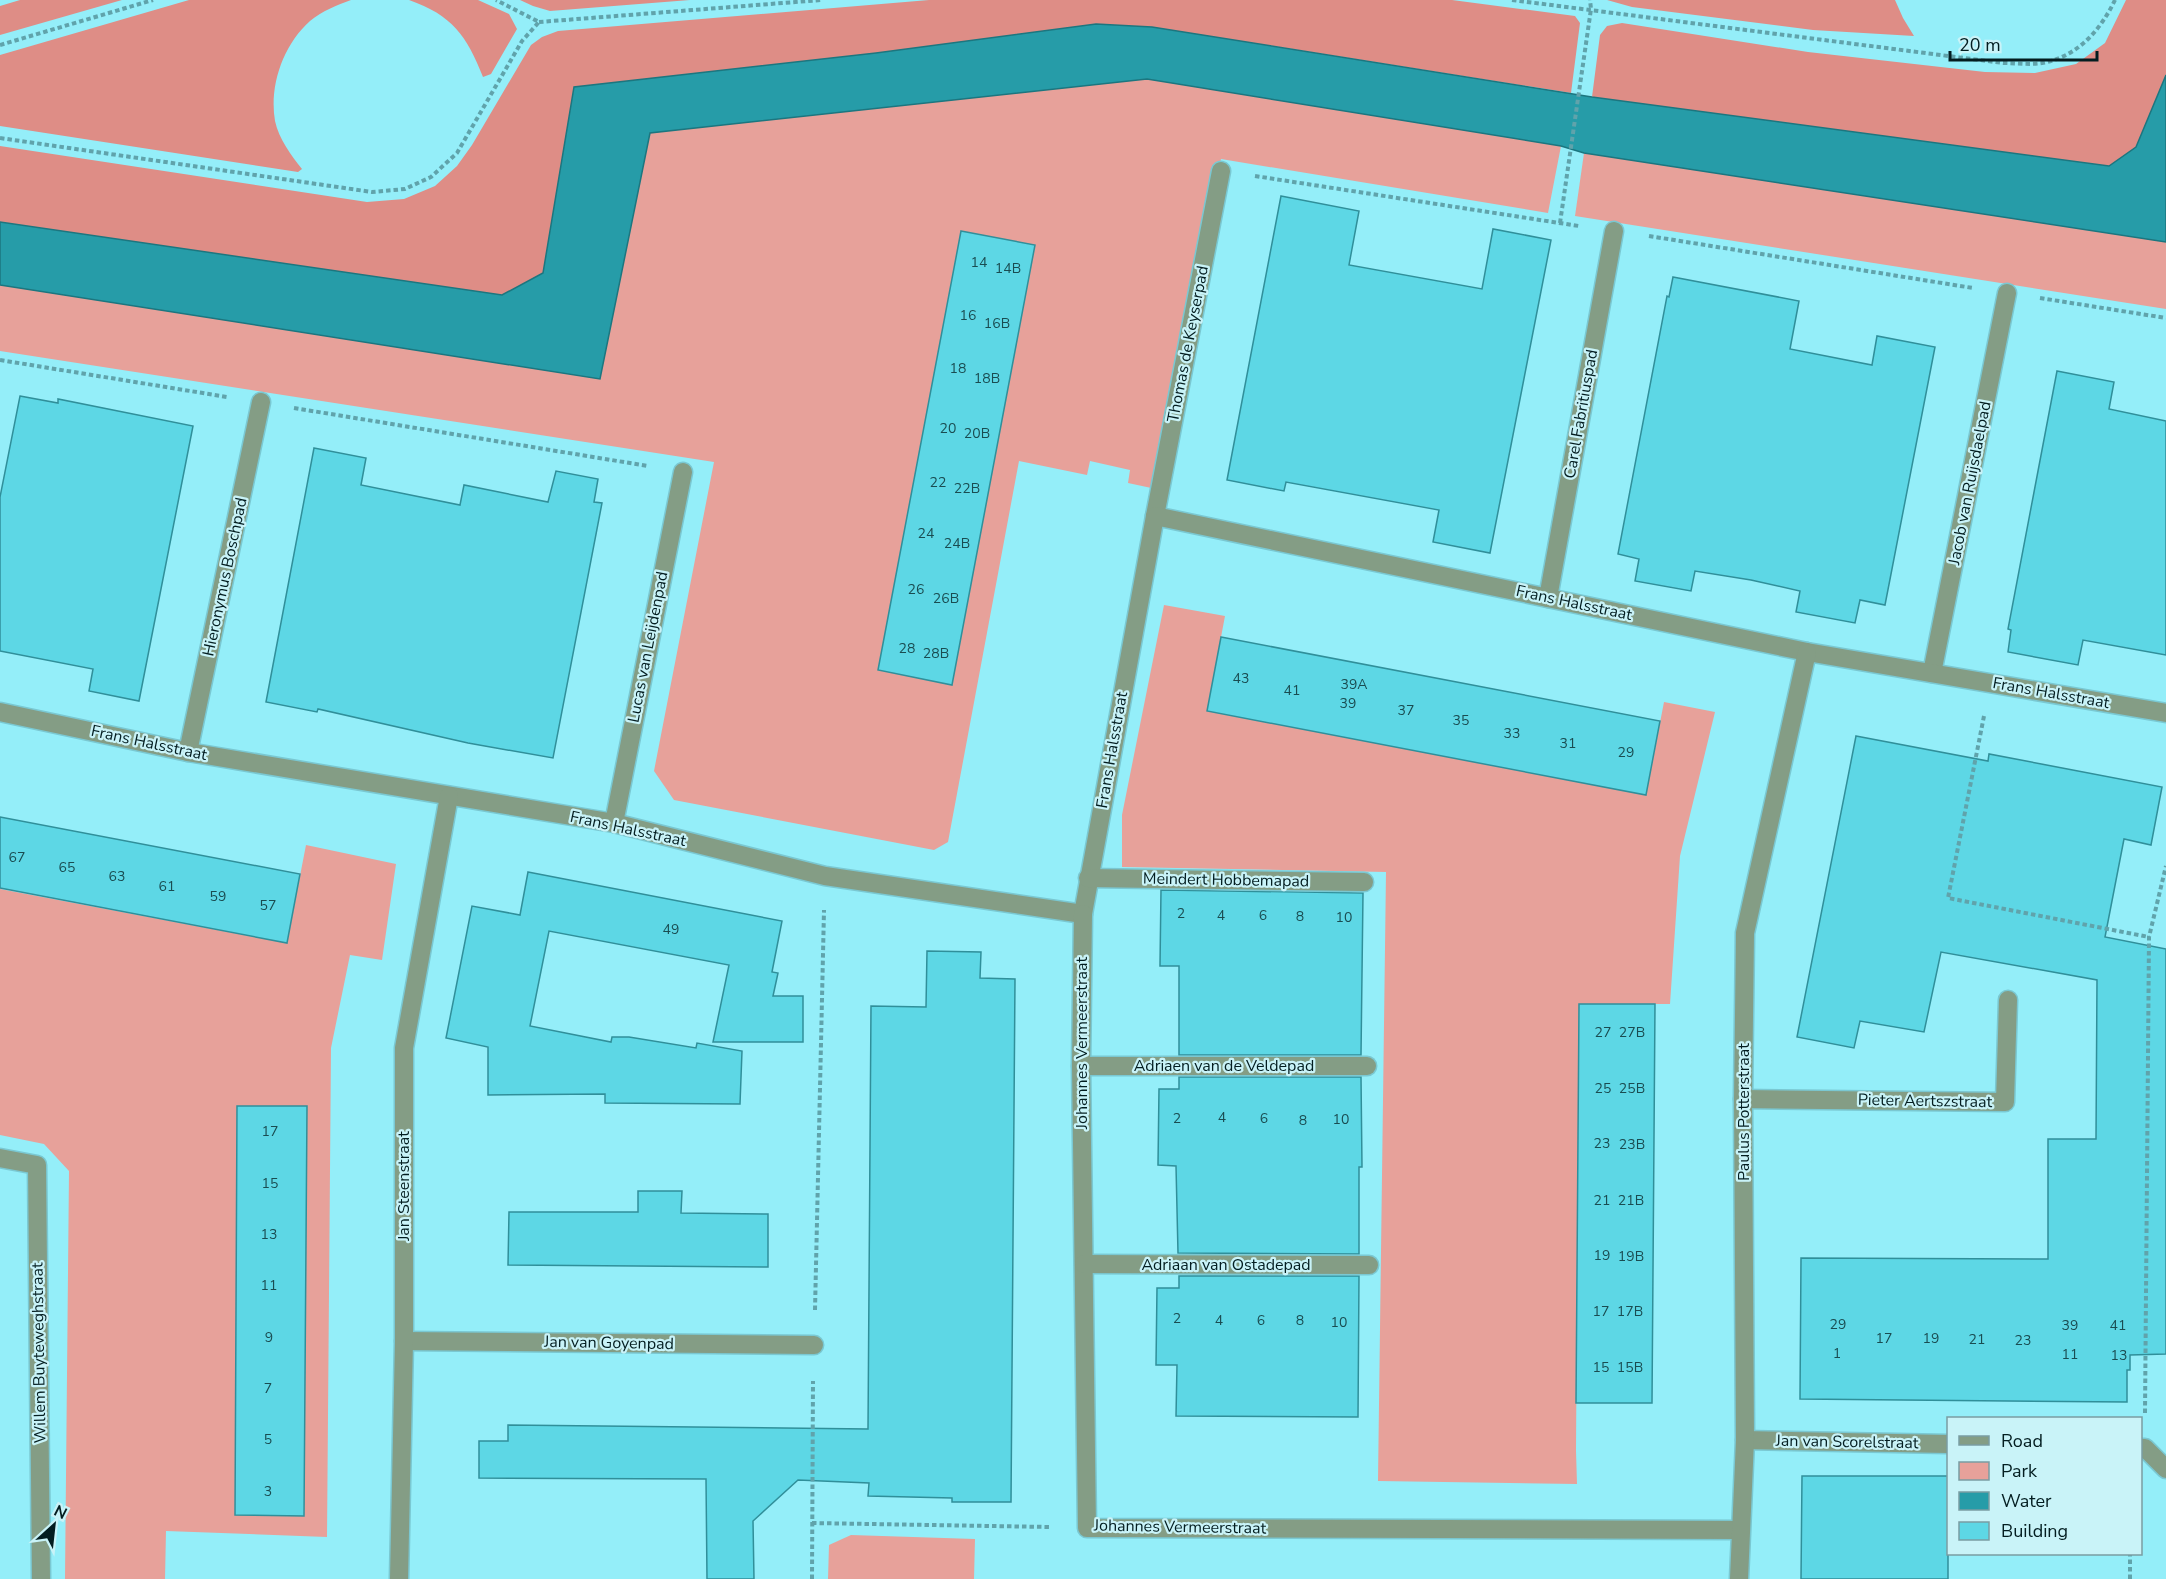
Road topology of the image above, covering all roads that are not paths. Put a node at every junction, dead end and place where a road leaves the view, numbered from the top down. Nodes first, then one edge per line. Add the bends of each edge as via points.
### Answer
1 (1221, 171) road end
2 (1614, 231) road end
3 (2007, 293) road end
4 (261, 402) road end
5 (683, 472) road end
6 (1155, 516) junction
7 (1548, 598) junction
8 (1807, 652) junction
9 (1932, 673) junction
10 (0, 712) edge
11 (2166, 713) edge
12 (188, 752) junction
13 (450, 796) junction
14 (614, 823) junction
15 (1088, 878) junction
16 (1364, 882) dead end
17 (1083, 914) junction
18 (2008, 1000) dead end
19 (1082, 1066) junction
20 (1367, 1066) dead end
21 (1743, 1099) junction
22 (0, 1158) edge
23 (1084, 1264) junction
24 (1369, 1265) dead end
25 (404, 1341) junction
26 (814, 1345) road end
27 (1745, 1440) junction
28 (1947, 1444) edge
29 (2143, 1448) edge
30 (2166, 1469) edge
31 (1740, 1530) junction
32 (41, 1579) edge
33 (399, 1579) edge
34 (1739, 1579) edge

1 - 6 street, Thomas de Keyserpad
2 - 7 street, Carel Fabritiuspad
3 - 9 street, Jacob van Ruijsdaelpad
4 - 12 street, Hieronymus Boschpad
5 - 14 street, Lucas van Leijdenpad
6 - 7 street, Frans Halsstraat
6 - 15 street, Frans Halsstraat
7 - 8 street, Frans Halsstraat
8 - 9 street, Frans Halsstraat
8 - 21 street, Paulus Potterstraat via 1745,933
9 - 11 street, Frans Halsstraat
10 - 12 street, Frans Halsstraat
12 - 13 street, Frans Halsstraat
13 - 14 street, Frans Halsstraat
13 - 25 street, Jan Steenstraat via 404,1048
14 - 17 street, Frans Halsstraat via 825,876
15 - 16 street, Meindert Hobbemapad
15 - 17 street, Frans Halsstraat
17 - 19 street, Johannes Vermeerstraat
18 - 21 street, Pieter Aertszstraat via 2005,1102
19 - 20 street, Adriaen van de Veldepad
19 - 23 street, Johannes Vermeerstraat
21 - 27 street, Paulus Potterstraat
22 - 32 street, Willem Buyteweghstraat via 37,1165
23 - 24 street, Adriaan van Ostadepad
23 - 31 street, Johannes Vermeerstraat via 1087,1527
25 - 26 street, Jan van Goyenpad
25 - 33 street, Jan Steenstraat
27 - 28 street, Jan van Scorelstraat
27 - 31 street, Paulus Potterstraat
29 - 30 street
31 - 34 street, Paulus Potterstraat

